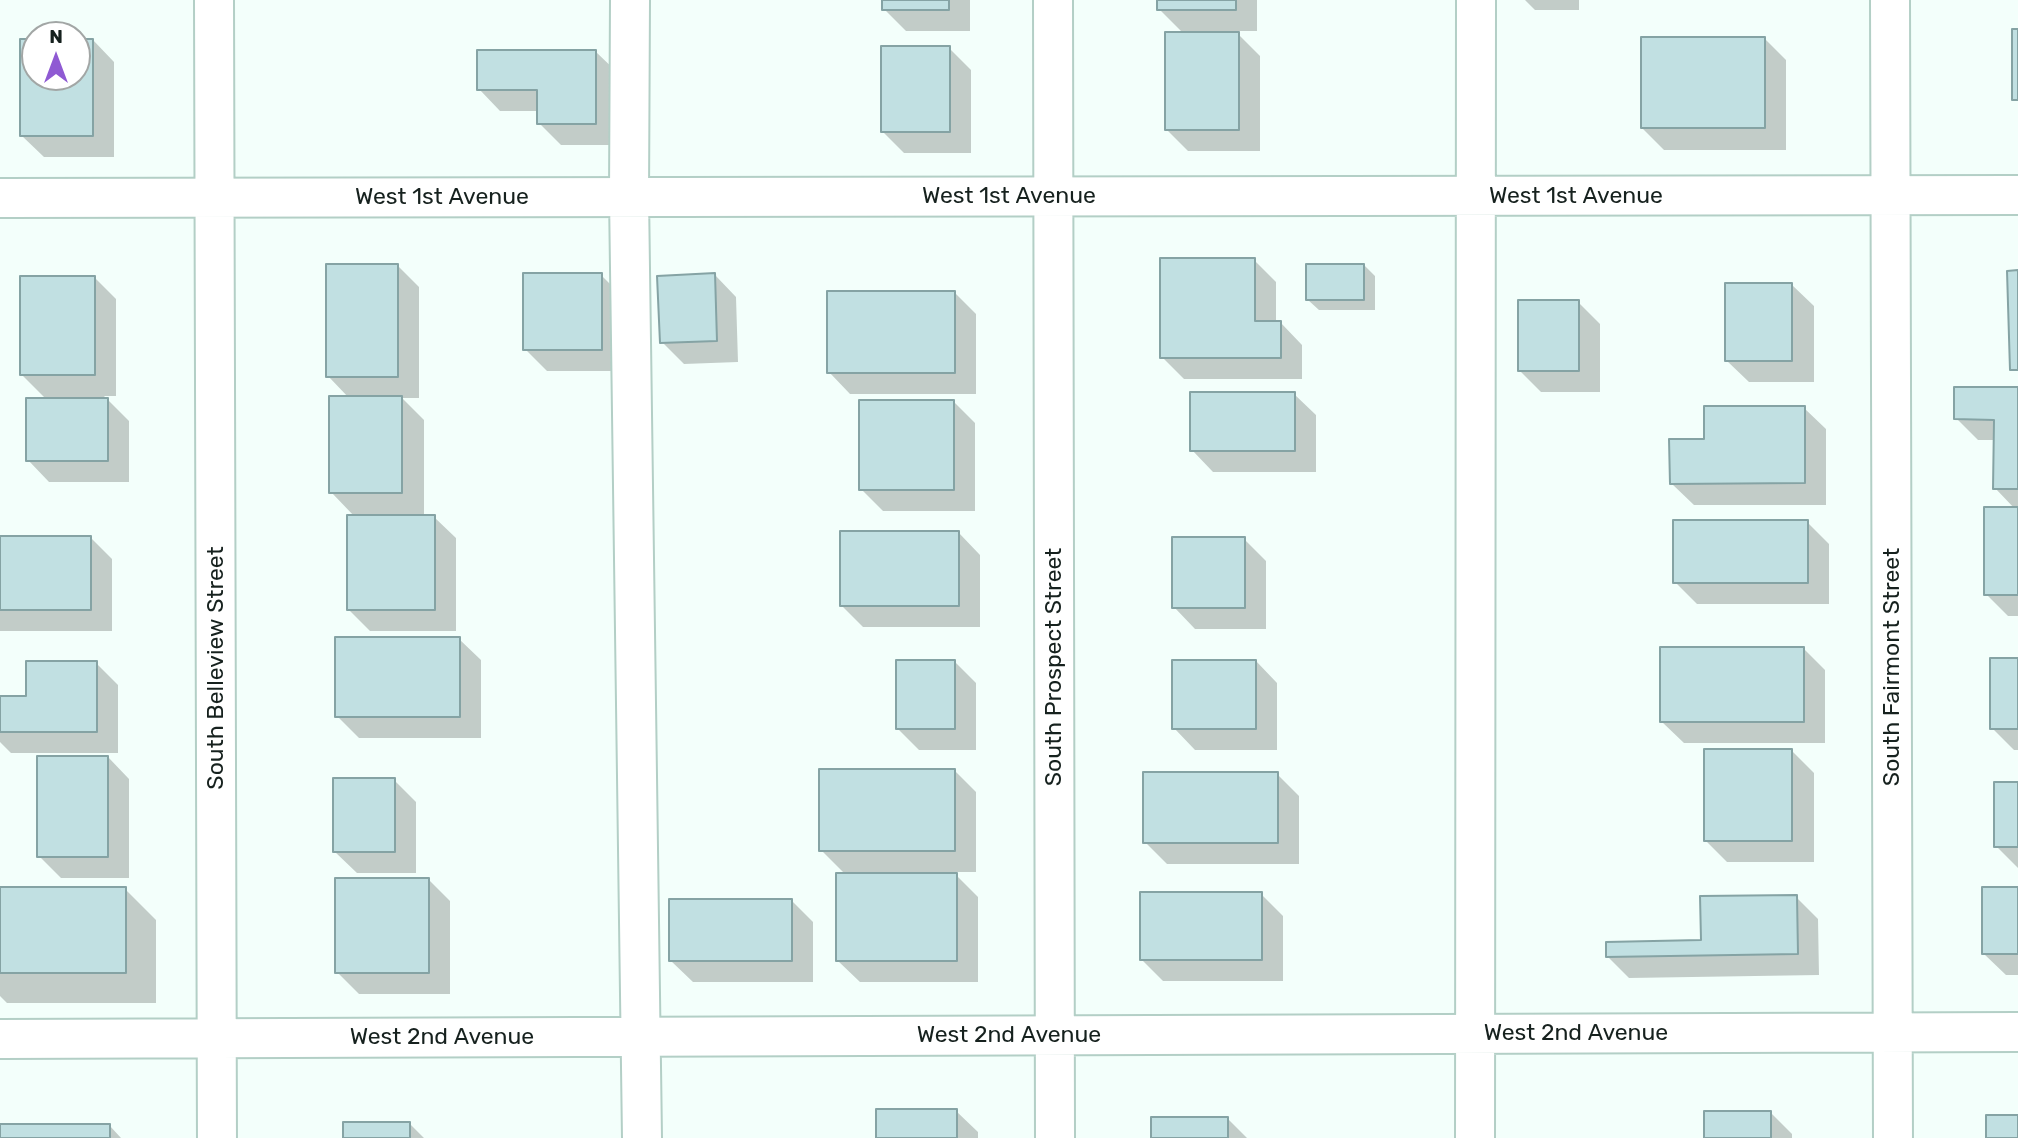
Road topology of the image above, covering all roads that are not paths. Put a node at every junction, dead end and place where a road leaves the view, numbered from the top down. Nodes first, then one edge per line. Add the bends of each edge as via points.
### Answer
1 (214, 0) edge
2 (630, 0) edge
3 (1053, 0) edge
4 (1476, 0) edge
5 (1890, 0) edge
6 (2018, 195) edge
7 (1474, 196) junction
8 (1891, 196) junction
9 (215, 197) junction
10 (629, 197) junction
11 (1053, 197) junction
12 (0, 198) edge
13 (2018, 1031) edge
14 (1893, 1032) junction
15 (1475, 1034) junction
16 (1055, 1035) junction
17 (642, 1036) junction
18 (216, 1038) junction
19 (0, 1039) edge
20 (216, 1138) edge
21 (642, 1138) edge
22 (1055, 1138) edge
23 (1475, 1138) edge
24 (1893, 1138) edge

1 - 9 street, South Belleview Street
2 - 10 street
3 - 11 street, South Prospect Street
4 - 7 street
5 - 8 street, South Fairmont Street
6 - 8 street, West 1st Avenue
7 - 8 street, West 1st Avenue
7 - 11 street, West 1st Avenue
7 - 15 street
8 - 14 street, South Fairmont Street
9 - 10 street, West 1st Avenue
9 - 12 street, West 1st Avenue
9 - 18 street, South Belleview Street
10 - 11 street, West 1st Avenue
10 - 17 street
11 - 16 street, South Prospect Street
13 - 14 street, West 2nd Avenue
14 - 15 street, West 2nd Avenue
14 - 24 street, South Fairmont Street
15 - 16 street, West 2nd Avenue
15 - 23 street
16 - 17 street, West 2nd Avenue
16 - 22 street, South Prospect Street
17 - 18 street, West 2nd Avenue
17 - 21 street
18 - 19 street, West 2nd Avenue
18 - 20 street, South Belleview Street

